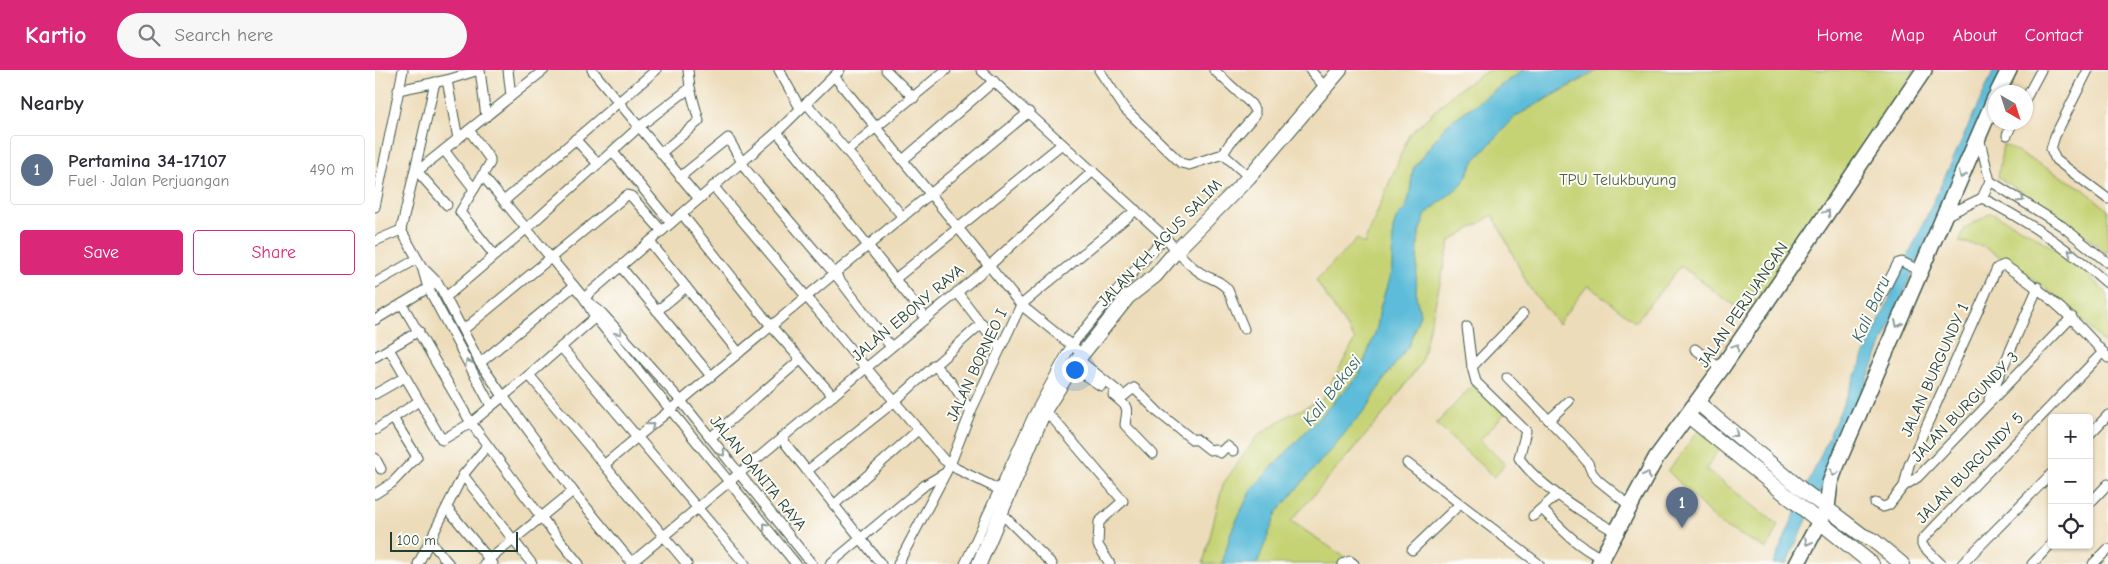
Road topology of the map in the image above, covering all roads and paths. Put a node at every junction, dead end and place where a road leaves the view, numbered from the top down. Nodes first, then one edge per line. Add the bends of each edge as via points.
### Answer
1 (403, 70) edge
2 (479, 70) edge
3 (508, 70) edge
4 (544, 70) edge
5 (592, 70) edge
6 (656, 70) edge
7 (688, 70) edge
8 (779, 70) edge
9 (946, 70) edge
10 (981, 70) edge
11 (1099, 70) edge
12 (1214, 70) edge
13 (1310, 70) edge
14 (1339, 70) edge
15 (1924, 70) edge
16 (2009, 70) edge
17 (2041, 70) edge
18 (2089, 70) edge
19 (890, 71) edge
20 (837, 73) edge
21 (447, 80) junction
22 (994, 81) junction
23 (435, 82) junction
24 (2002, 85) edge
25 (2033, 85) edge
26 (1325, 87) junction
27 (690, 88) junction
28 (398, 90) junction
29 (511, 96) junction
30 (914, 98) junction
31 (618, 102) junction
32 (803, 106) junction
33 (1029, 112) junction
34 (1988, 114) edge
35 (486, 117) junction
36 (639, 127) junction
37 (877, 127) junction
38 (469, 130) junction
39 (2009, 130) edge
40 (777, 132) junction
41 (1979, 134) junction
42 (2007, 135) dead end
43 (458, 139) junction
44 (575, 139) junction
45 (1062, 144) junction
46 (444, 150) junction
47 (847, 151) junction
48 (613, 152) junction
49 (661, 153) junction
50 (1223, 154) junction
51 (903, 160) junction
52 (741, 163) junction
53 (598, 164) junction
54 (416, 172) junction
55 (1093, 172) junction
56 (482, 175) junction
57 (681, 177) junction
58 (1249, 177) junction
59 (1990, 181) junction
60 (713, 186) junction
61 (475, 189) junction
62 (930, 195) junction
63 (1982, 198) junction
64 (699, 199) junction
65 (2108, 199) edge
66 (504, 201) junction
67 (447, 206) dead end
68 (375, 207) edge
69 (1136, 210) junction
70 (682, 214) junction
71 (903, 217) junction
72 (1944, 217) junction
73 (671, 223) junction
74 (957, 227) junction
75 (527, 229) junction
76 (401, 230) junction
77 (663, 231) junction
78 (1165, 237) junction
79 (375, 242) edge
80 (650, 242) junction
81 (868, 246) junction
82 (1177, 250) junction
83 (495, 255) junction
84 (551, 258) junction
85 (417, 259) junction
86 (2108, 263) edge
87 (989, 266) junction
88 (422, 267) junction
89 (621, 267) junction
90 (1919, 270) junction
91 (835, 274) junction
92 (895, 279) junction
93 (438, 282) junction
94 (375, 283) edge
95 (2108, 284) edge
96 (574, 286) junction
97 (686, 287) junction
98 (2038, 287) junction
99 (428, 288) junction
100 (957, 292) junction
101 (446, 297) junction
102 (584, 298) junction
103 (806, 298) junction
104 (1878, 302) dead end
105 (402, 304) junction
106 (1021, 305) junction
107 (657, 311) junction
108 (598, 314) junction
109 (1523, 314) dead end
110 (2072, 317) junction
111 (926, 318) junction
112 (375, 320) edge
113 (982, 323) junction
114 (771, 326) junction
115 (1467, 327) dead end
116 (1243, 329) dead end
117 (463, 330) junction
118 (419, 331) junction
119 (561, 347) junction
120 (891, 347) junction
121 (1000, 348) junction
122 (389, 349) junction
123 (1695, 349) dead end
124 (739, 353) junction
125 (2106, 355) edge
126 (375, 357) edge
127 (1076, 357) junction
128 (800, 360) junction
129 (480, 363) junction
130 (934, 365) junction
131 (1472, 367) junction
132 (866, 368) junction
133 (1721, 369) junction
134 (529, 375) junction
135 (711, 376) junction
136 (405, 377) junction
137 (1507, 377) dead end
138 (375, 394) edge
139 (503, 396) junction
140 (833, 396) junction
141 (419, 401) junction
142 (681, 401) junction
143 (1569, 401) dead end
144 (894, 402) junction
145 (1698, 403) junction
146 (1987, 405) junction
147 (491, 406) junction
148 (671, 409) junction
149 (971, 411) junction
150 (1045, 411) junction
151 (1687, 415) junction
152 (2108, 416) edge
153 (393, 418) junction
154 (1549, 420) junction
155 (471, 422) junction
156 (375, 430) edge
157 (918, 430) junction
158 (2093, 430) edge
159 (637, 437) junction
160 (710, 438) junction
161 (781, 438) junction
162 (487, 446) junction
163 (1233, 451) dead end
164 (1153, 454) dead end
165 (375, 458) edge
166 (1407, 463) dead end
167 (605, 464) junction
168 (381, 469) dead end
169 (948, 469) junction
170 (807, 471) junction
171 (739, 473) junction
172 (463, 475) junction
173 (2048, 477) edge
174 (729, 481) junction
175 (2108, 484) edge
176 (1904, 486) junction
177 (573, 490) junction
178 (1004, 493) junction
179 (1796, 493) junction
180 (375, 494) edge
181 (1557, 495) junction
182 (2093, 500) edge
183 (1875, 503) dead end
184 (1460, 504) junction
185 (834, 505) junction
186 (1630, 506) junction
187 (447, 508) junction
188 (698, 508) junction
189 (1542, 509) junction
190 (1819, 511) junction
191 (1001, 514) junction
192 (1533, 516) dead end
193 (541, 517) junction
194 (1616, 532) junction
195 (663, 536) junction
196 (1868, 537) junction
197 (861, 538) junction
198 (513, 540) junction
199 (430, 541) junction
200 (1852, 548) junction
201 (2048, 548) edge
202 (2108, 549) edge
203 (1412, 550) dead end
204 (1868, 560) edge
205 (1600, 561) edge
206 (489, 563) edge
207 (418, 564) edge
208 (449, 564) edge
209 (532, 564) edge
210 (579, 564) edge
211 (631, 564) edge
212 (687, 564) edge
213 (745, 564) edge
214 (797, 564) edge
215 (812, 564) edge
216 (830, 564) edge
217 (881, 564) edge
218 (898, 564) edge
219 (965, 564) edge
220 (979, 564) edge
221 (1051, 564) edge
222 (1110, 564) edge
223 (1343, 564) edge
224 (1354, 564) edge
225 (1539, 564) edge
226 (1797, 564) edge
227 (1902, 564) edge
228 (1941, 564) edge
229 (1962, 564) edge
230 (2032, 564) edge
231 (2093, 564) edge

1 - 28 street
2 - 21 street
2 - 35 street
3 - 29 street
4 - 29 street
5 - 31 street
6 - 31 street
7 - 27 street
8 - 32 street
9 - 30 street
10 - 22 street
11 - 50 street via 1125,109 1181,163 1189,165
12 - 50 street via 1255,111
13 - 26 street
14 - 26 street, JALAN KH. AGUS SALIM
133 -> 15 main road, JALAN PERJUANGAN
16 - 24 main road
17 - 25 street
18 - 65 street via 2051,150 2056,160
19 - 30 street
20 - 32 street
20 - 37 street
21 - 23 street
21 - 43 street
22 - 33 street
22 - 51 street
23 - 28 street
23 - 54 street
26 - 58 street, JALAN KH. AGUS SALIM
27 - 36 street
27 - 49 street via 699,122
28 - 68 street
29 - 35 street
30 - 37 street
31 - 36 street
31 - 44 street
32 - 40 street
32 - 47 street
33 - 45 street
33 - 62 street
34 - 41 main road
35 - 38 street
36 - 48 street
36 - 49 street
37 - 47 street
37 - 51 street
38 - 43 street
38 - 56 street via 490,159
39 - 42 street
40 - 52 street
40 - 81 street
41 - 59 street
41 -> 72 main road
43 - 46 street
44 - 53 street
44 - 66 street
45 - 55 street
45 - 74 street
46 - 54 street
46 - 61 street
47 - 71 street
48 - 53 street
48 - 73 street
49 - 57 street
50 - 58 street
51 - 62 street
52 - 57 street via 728,138
52 - 60 street
52 - 91 street
53 - 75 street
54 - 67 street
54 - 76 street
55 - 69 street
55 - 87 street, JALAN EBONY RAYA
56 - 61 street
56 - 66 street
57 - 64 street
58 - 82 street, JALAN KH. AGUS SALIM
59 - 63 street
59 -> 86 street via 2062,226
60 - 64 street
60 - 103 street
61 - 83 street via 461,212
62 - 71 street
62 - 74 street
63 - 72 street
95 -> 63 street via 2051,238
64 - 70 street
66 - 75 street
69 - 78 street
69 - 106 street, JALAN BORNEO I
70 - 73 street
70 - 114 street
71 - 81 street
72 - 90 main road
73 - 77 street
74 - 87 street
74 - 92 street
75 - 83 street
75 - 84 street
76 - 79 street
76 - 85 street
77 - 80 street
77 - 84 street via 629,194
78 - 82 street
78 - 127 street via 1112,296
80 - 89 street
80 - 97 street
81 - 91 street
81 - 92 street
82 - 116 street via 1198,272 1224,284
82 - 127 street, JALAN KH. AGUS SALIM via 1155,276 1129,297
83 - 101 street
84 - 96 street
84 - 117 street
85 - 88 street
85 - 94 street
87 - 100 street, JALAN EBONY RAYA
87 - 106 street
88 - 93 street
88 - 99 street
89 - 102 street
89 - 107 street
90 - 104 street via 1902,262 1897,264
90 -> 190 main road
91 - 103 street
91 - 120 street
92 - 111 street
93 - 99 street
93 - 101 street
96 - 102 street
96 - 129 street
97 - 107 street
97 - 124 street
98 - 110 street
98 - 146 street
98 - 176 street, JALAN BURGUNDY 1 via 2007,266 1997,268 1909,465
99 - 105 street
147 -> 99 street
100 - 111 street, JALAN EBONY RAYA
100 - 113 street
101 - 117 street
102 - 108 street
103 - 114 street
103 - 132 street
105 - 112 street
105 - 118 street
106 - 121 street, JALAN BORNEO I
106 - 127 street
107 - 135 street
108 - 119 street
108 -> 142 street, JALAN DANITA RAYA
108 - 148 street, JALAN DANITA RAYA
109 - 131 street
110 - 125 street
110 - 146 street, JALAN BURGUNDY 3
111 - 120 street, JALAN EBONY RAYA
113 - 121 street
113 - 130 street
114 - 124 street
114 - 128 street
115 - 131 street
117 - 129 street
118 - 122 street
118 - 155 street
119 - 134 street
119 - 159 street
120 - 132 street, JALAN EBONY RAYA
121 - 149 street, JALAN BORNEO I
122 - 126 street
122 - 136 street
123 - 133 street
124 - 135 street
125 - 228 street, JALAN BURGUNDY 5 via 1922,540 1922,546
127 - 150 street, JALAN KH. AGUS SALIM
127 - 163 street via 1124,396 1134,388 1193,440 1196,438 1210,450 1219,452 1227,446
127 - 164 street via 1095,381 1126,407 1125,425
127 - 178 street via 1034,414
128 - 140 street
128 - 160 street
129 - 139 street
130 - 144 street
130 - 149 street via 951,382
131 - 181 street via 1476,382 1526,431 1519,458
132 - 140 street, JALAN EBONY RAYA
132 - 144 street
133 - 145 main road, JALAN PERJUANGAN
134 - 139 street
134 - 167 street
135 - 142 street
136 - 138 street
136 - 141 street
137 - 154 street
139 - 147 street
139 - 177 street
140 - 161 street, JALAN EBONY RAYA
141 - 153 street
141 - 155 street via 442,440
142 - 148 street
142 - 160 street, JALAN DANITA RAYA
143 - 154 street
144 - 157 street
144 - 170 street
145 - 151 main road, JALAN PERJUANGAN
145 -> 179 street
146 - 176 street, JALAN BURGUNDY 3 via 1917,477
147 - 155 street
159 -> 148 street
148 - 174 street, JALAN DANITA RAYA
149 - 169 street, JALAN BORNEO I
150 - 178 street, JALAN KH. AGUS SALIM
150 - 222 street via 1123,501 1099,522 1098,545
151 - 179 street
186 -> 151 main road, JALAN PERJUANGAN via 1656,458
152 - 158 street
153 - 156 street
153 - 180 street via 417,456 392,483
154 - 186 street via 1585,459 1598,480
155 - 162 street
157 - 169 street
157 - 185 street
159 - 167 street
159 - 188 street
160 -> 171 street, JALAN DANITA RAYA
161 - 170 street
161 - 171 street, JALAN EBONY RAYA
162 - 172 street
162 - 193 street
165 - 168 street
166 - 184 street
167 - 195 street
169 - 178 street
169 - 197 street
169 - 218 street, JALAN BORNEO I
170 - 185 street
171 - 174 street, JALAN EBONY RAYA
171 - 215 street, JALAN DANITA RAYA
172 - 187 street
172 - 198 street
173 - 229 street
174 - 188 street, JALAN EBONY RAYA
214 -> 174 street, JALAN DANITA RAYA
175 - 182 street
176 - 183 street, JALAN BURGUNDY 3 via 1886,507
177 - 193 street
177 - 211 street
178 - 191 street, JALAN KH. AGUS SALIM
178 - 219 street
179 - 190 street
181 - 189 street
181 - 194 street
184 - 203 street
184 - 225 street
185 - 197 street
186 - 194 main road, JALAN PERJUANGAN
187 - 199 street
187 - 206 street
188 - 195 street, JALAN EBONY RAYA
188 - 213 street
189 - 192 street
189 - 205 street
190 - 196 street
190 - 200 street
190 -> 226 main road
191 - 220 street, JALAN KH. AGUS SALIM
191 - 221 street
193 - 198 street
193 - 210 street
194 - 205 main road, JALAN PERJUANGAN
195 - 211 street, JALAN EBONY RAYA
195 - 212 street
196 - 200 street via 1853,540
196 - 204 street via 1873,549
196 - 227 street
197 - 216 street
197 - 217 street
198 - 206 street
198 - 209 street
199 - 207 street
199 - 208 street
200 - 204 street
201 - 230 street
202 - 231 street
223 - 224 street via 1350,561

